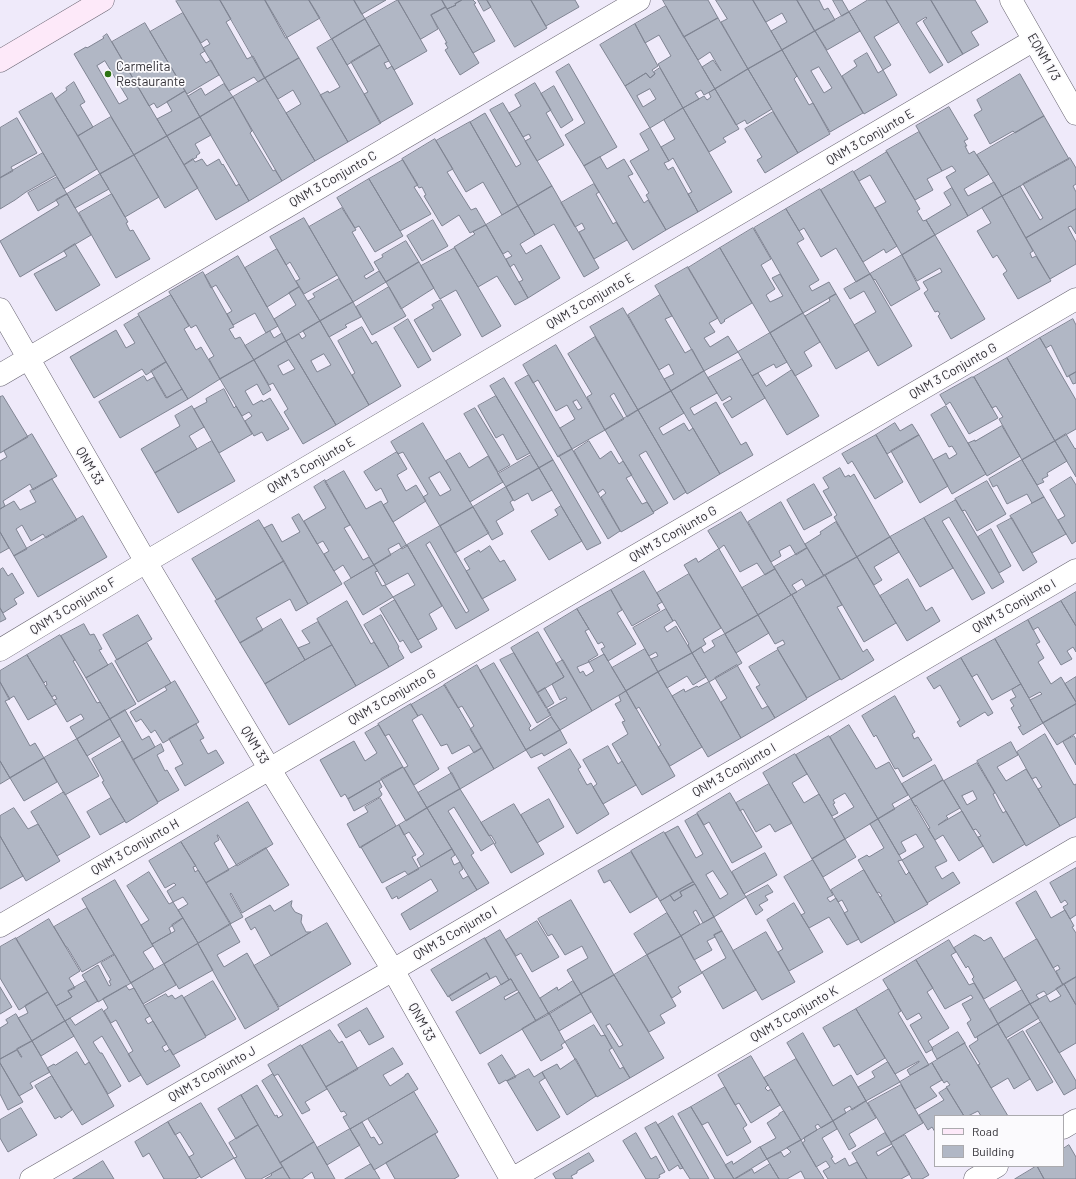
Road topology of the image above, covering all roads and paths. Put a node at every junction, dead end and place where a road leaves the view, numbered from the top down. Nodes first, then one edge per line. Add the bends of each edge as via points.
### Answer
1 (103, 0) edge
2 (638, 0) edge
3 (1011, 0) edge
4 (1034, 40) junction
5 (0, 61) edge
6 (1076, 114) edge
7 (1076, 299) edge
8 (0, 310) edge
9 (28, 359) junction
10 (0, 375) edge
11 (146, 562) junction
12 (1076, 570) edge
13 (0, 650) edge
14 (269, 768) junction
15 (1076, 848) edge
16 (0, 926) edge
17 (393, 970) junction
18 (1076, 1120) edge
19 (1064, 1127) edge
20 (995, 1167) edge
21 (31, 1179) edge
22 (511, 1179) edge
23 (975, 1179) edge

1 - 5 main road
2 - 9 street, QNM 3 Conjunto C
3 - 4 street, EQNM 1/3
4 - 6 street, EQNM 1/3
4 - 11 street, QNM 3 Conjunto E
7 - 14 street, QNM 3 Conjunto G
8 - 9 street, QNM 33
9 - 10 street, QNM 3 Conjunto C
9 - 11 street, QNM 33
11 - 13 street, QNM 3 Conjunto F
11 - 14 street, QNM 33
12 - 17 street, QNM 3 Conjunto I
14 - 16 street, QNM 3 Conjunto H
14 - 17 street, QNM 33
15 - 22 street, QNM 3 Conjunto K
17 - 21 street, QNM 3 Conjunto J
17 - 22 street, QNM 33
18 - 19 street
20 - 23 street

